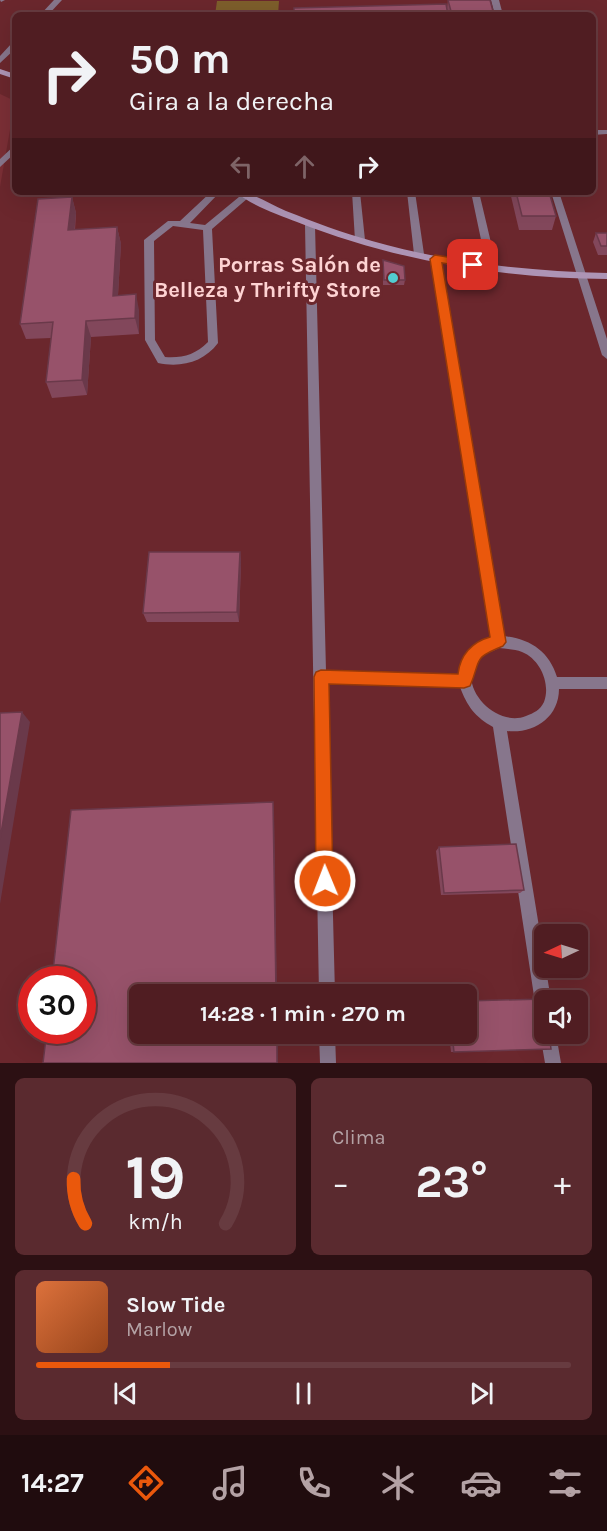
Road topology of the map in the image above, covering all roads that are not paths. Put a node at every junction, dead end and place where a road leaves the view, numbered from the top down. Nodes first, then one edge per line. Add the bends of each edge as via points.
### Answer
1 (58, 0) edge
2 (47, 12) edge
3 (12, 48) edge
4 (0, 61) edge
5 (12, 151) edge
6 (0, 164) edge
7 (213, 195) edge
8 (244, 195) edge
9 (250, 195) edge
10 (356, 195) edge
11 (411, 195) edge
12 (476, 195) edge
13 (556, 195) edge
14 (182, 225) junction
15 (310, 225) junction
16 (207, 228) junction
17 (360, 240) junction
18 (419, 254) junction
19 (435, 259) junction
20 (492, 268) junction
21 (607, 276) edge
22 (582, 277) junction
23 (607, 355) edge
24 (498, 642) junction
25 (321, 677) junction
26 (464, 681) junction
27 (607, 682) edge
28 (553, 684) junction
29 (499, 723) junction
30 (327, 984) edge
31 (541, 990) edge
32 (327, 1044) edge
33 (550, 1044) edge
34 (328, 1063) edge
35 (553, 1063) edge

1 - 2 street
3 - 4 street
5 - 6 street
7 - 14 street
8 - 16 street
9 - 15 main road
10 - 17 street
11 - 18 street
12 - 20 street
13 - 22 street
14 - 16 street
14 - 16 street via 171,223 149,240 150,340 162,360 181,363 203,354 213,343
15 - 17 main road
15 - 25 street
17 - 18 main road
18 - 19 main road
19 - 20 main road
19 - 24 street
20 - 22 main road
21 - 22 main road
22 - 23 street
24 - 26 street via 473,654
24 - 28 street via 517,643 534,652 547,666
25 - 26 street
25 - 30 street
26 - 29 street via 475,706
27 - 28 street
28 - 29 street via 552,699 539,718 516,726
29 - 31 street
32 - 34 street
33 - 35 street

